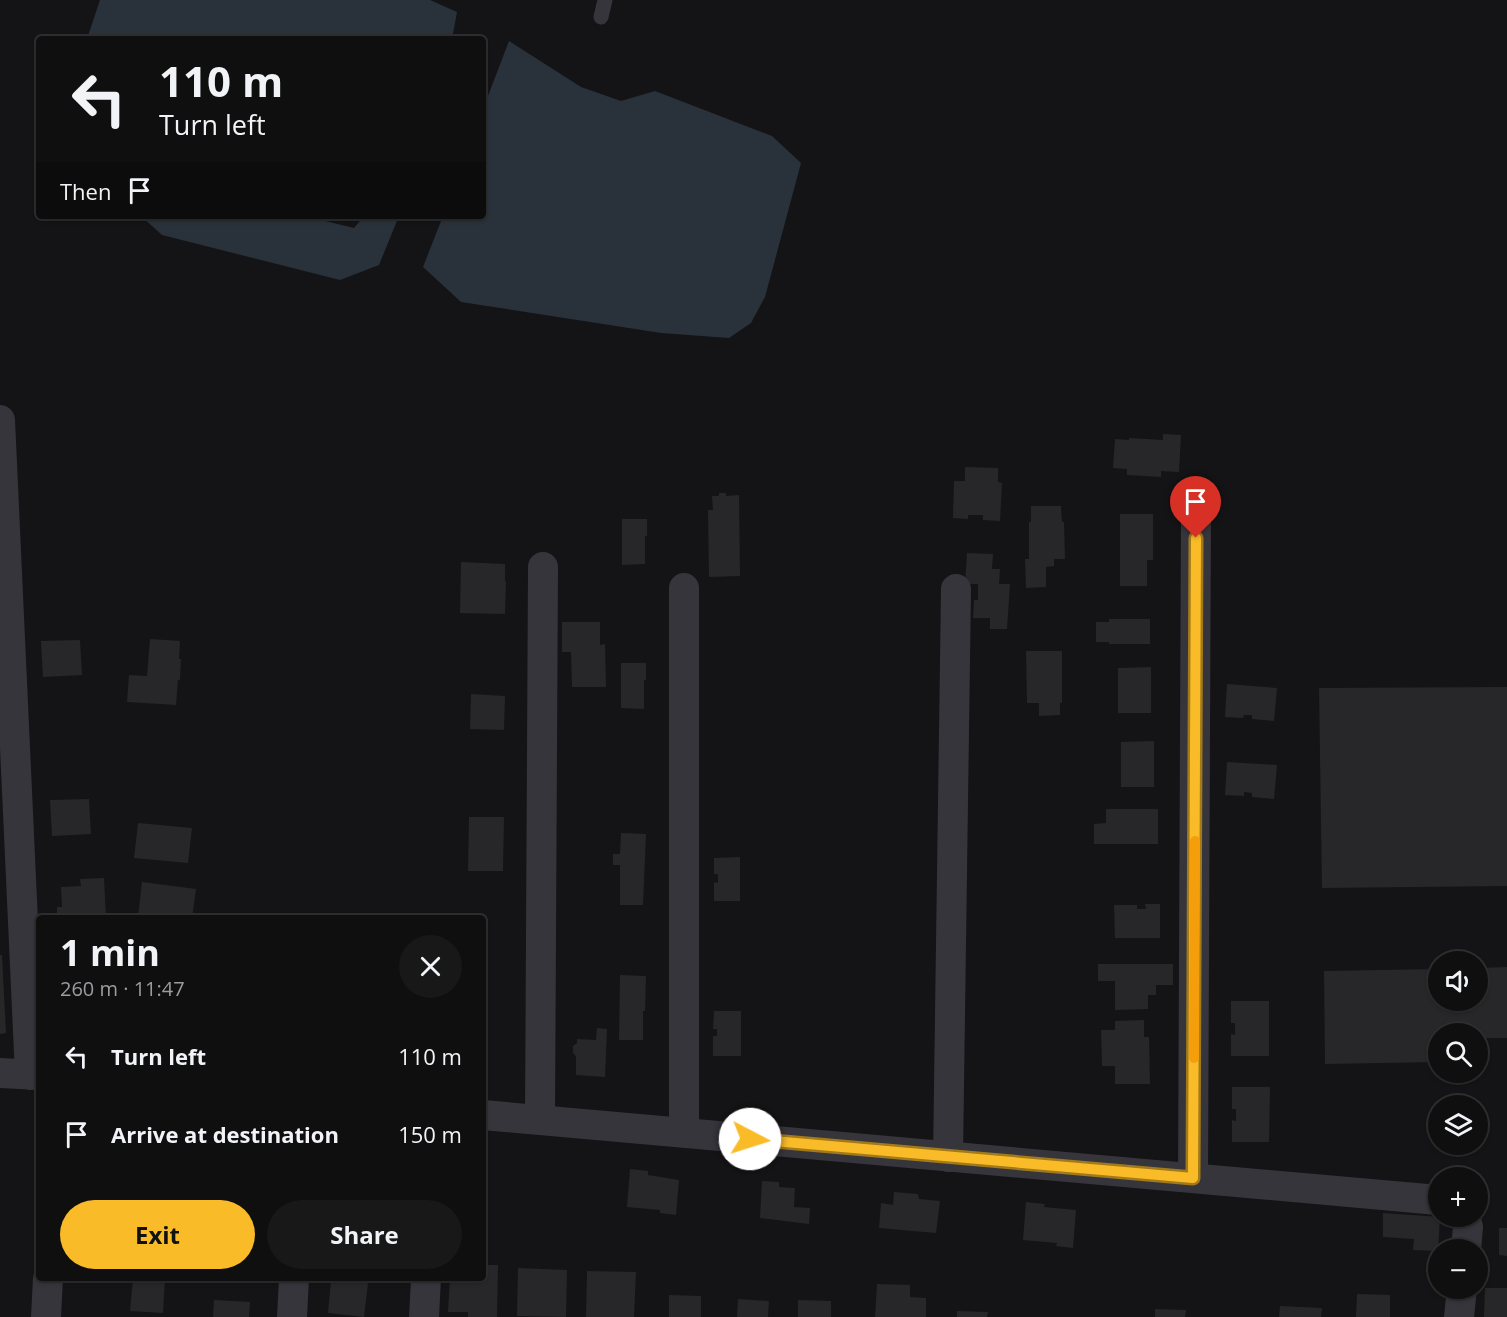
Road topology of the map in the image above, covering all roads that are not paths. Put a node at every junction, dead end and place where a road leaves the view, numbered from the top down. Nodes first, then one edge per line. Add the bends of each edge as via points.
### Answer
1 (605, 0) edge
2 (601, 17) dead end
3 (0, 420) edge
4 (1196, 514) dead end
5 (543, 567) dead end
6 (684, 588) dead end
7 (956, 589) dead end
8 (0, 1073) edge
9 (34, 1075) edge
10 (486, 1115) edge
11 (540, 1120) junction
12 (684, 1133) junction
13 (948, 1157) junction
14 (1193, 1178) junction
15 (1428, 1199) edge
16 (48, 1281) edge
17 (294, 1281) edge
18 (426, 1281) edge
19 (1461, 1299) edge
20 (46, 1317) edge
21 (292, 1317) edge
22 (424, 1317) edge
23 (1459, 1317) edge

1 - 2 lane
3 - 9 street
4 - 14 street
5 - 11 street
6 - 12 street
7 - 13 street
8 - 9 street
10 - 11 street
11 - 12 street
12 - 13 street
13 - 14 street
14 - 15 street
16 - 20 street
17 - 21 street
18 - 22 street
19 - 23 street

